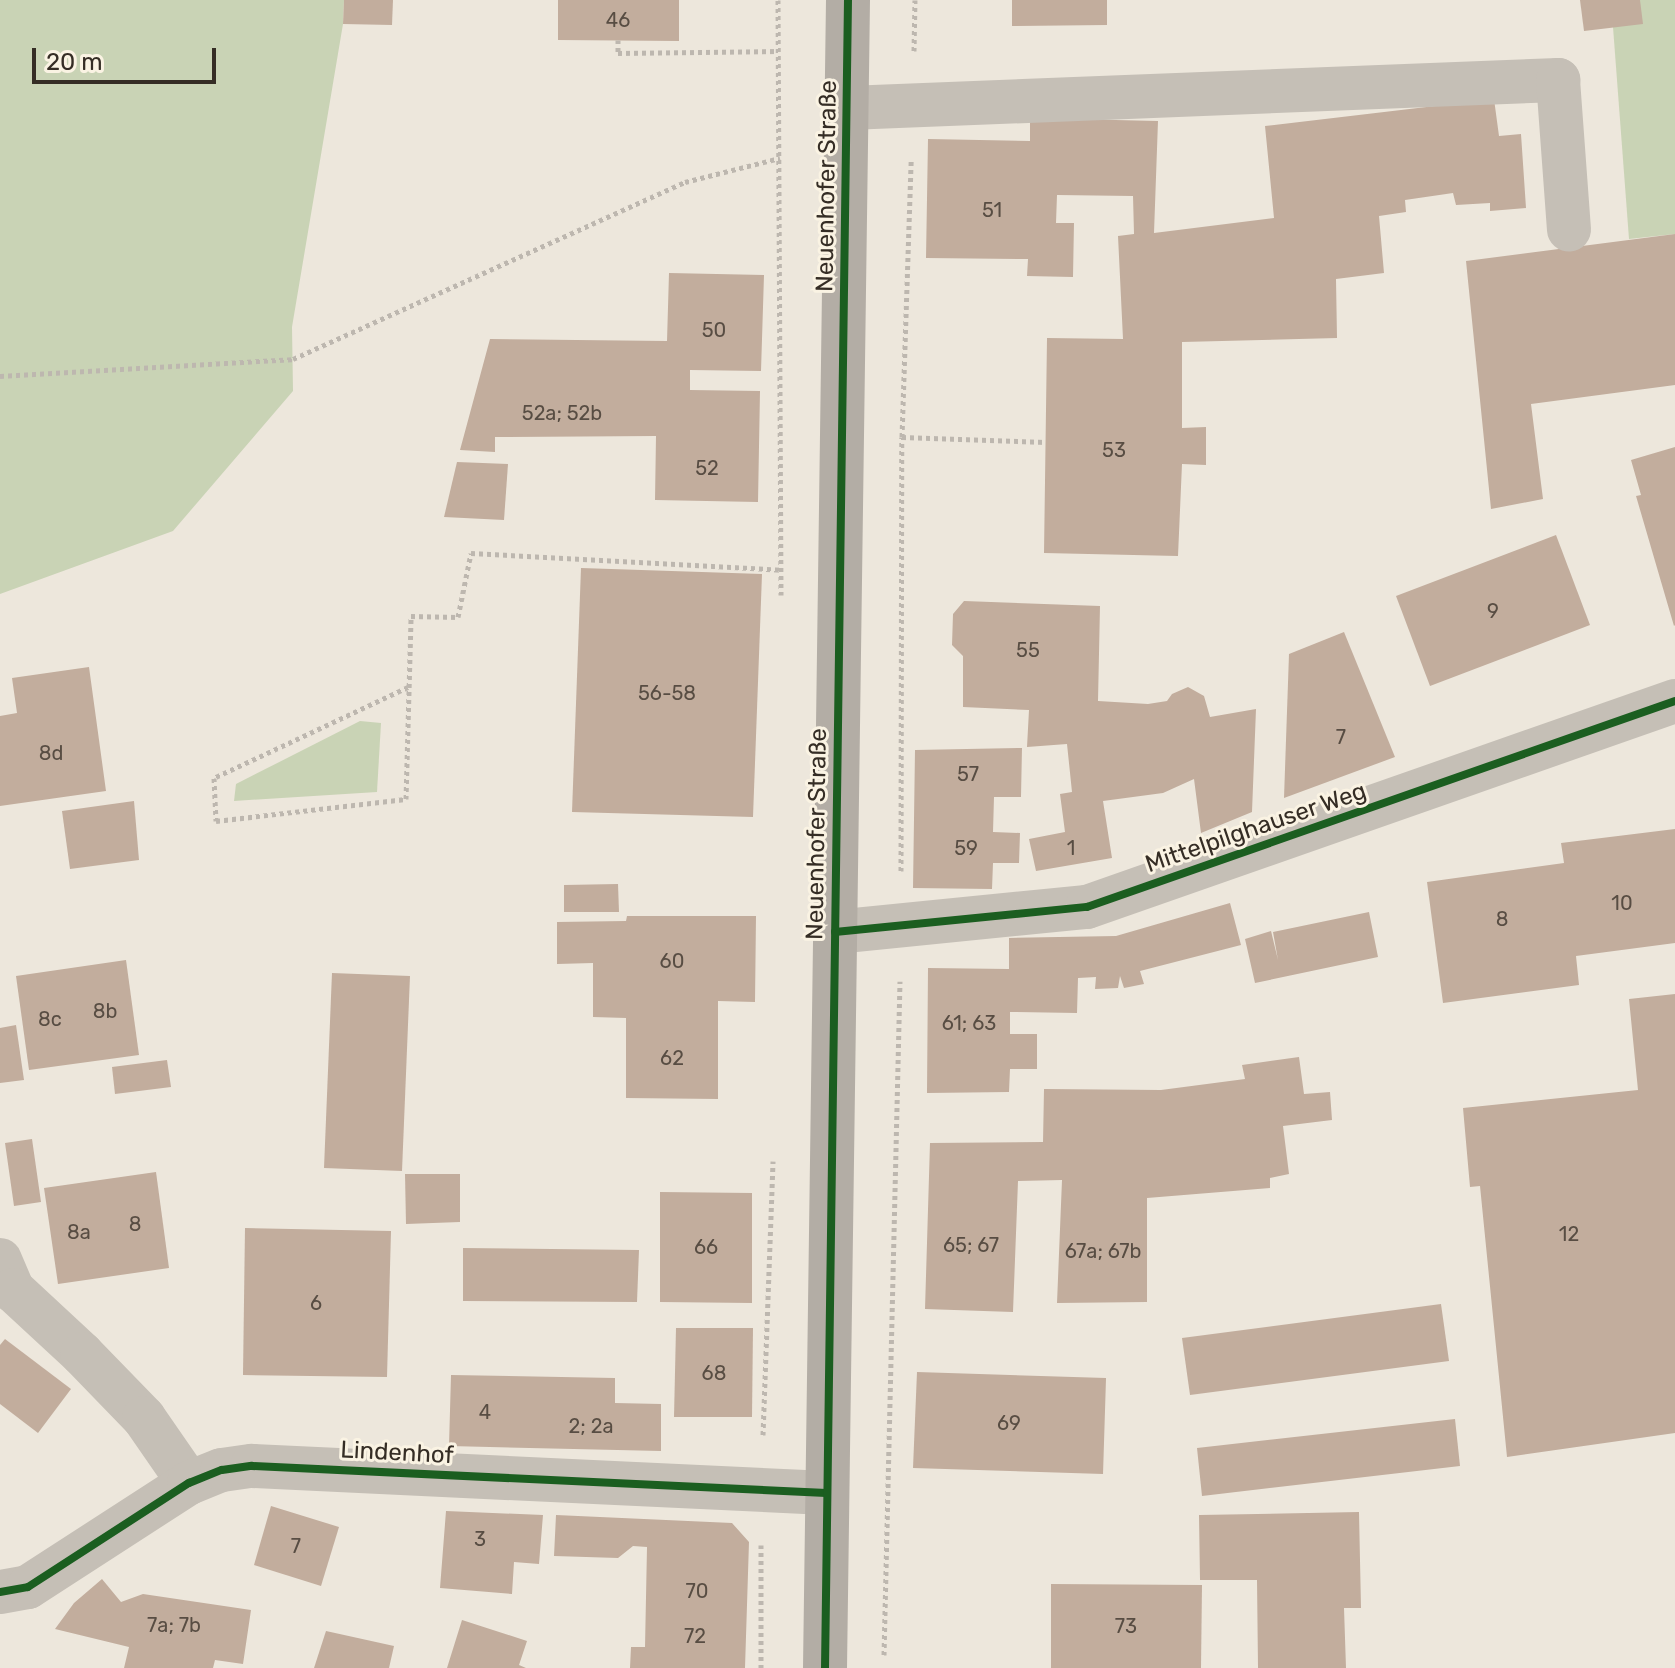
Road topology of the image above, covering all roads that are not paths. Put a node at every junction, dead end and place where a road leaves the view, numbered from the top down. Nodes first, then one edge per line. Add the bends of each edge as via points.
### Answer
1 (848, 0) edge
2 (848, 108) junction
3 (1569, 230) dead end
4 (1675, 701) edge
5 (835, 932) junction
6 (0, 1260) edge
7 (189, 1483) junction
8 (826, 1493) junction
9 (0, 1592) edge
10 (825, 1668) edge

1 - 2 main road, Neuenhofer Straße
2 - 3 street via 1558,80
2 - 5 main road, Neuenhofer Straße
4 - 5 street, Mittelpilghauser Weg via 1087,907
5 - 8 main road, Neuenhofer Straße
6 - 7 street via 13,1290 144,1418
7 - 8 street, Lindenhof via 252,1466
7 - 9 street, Lindenhof via 28,1587
8 - 10 main road, Neuenhofer Straße

